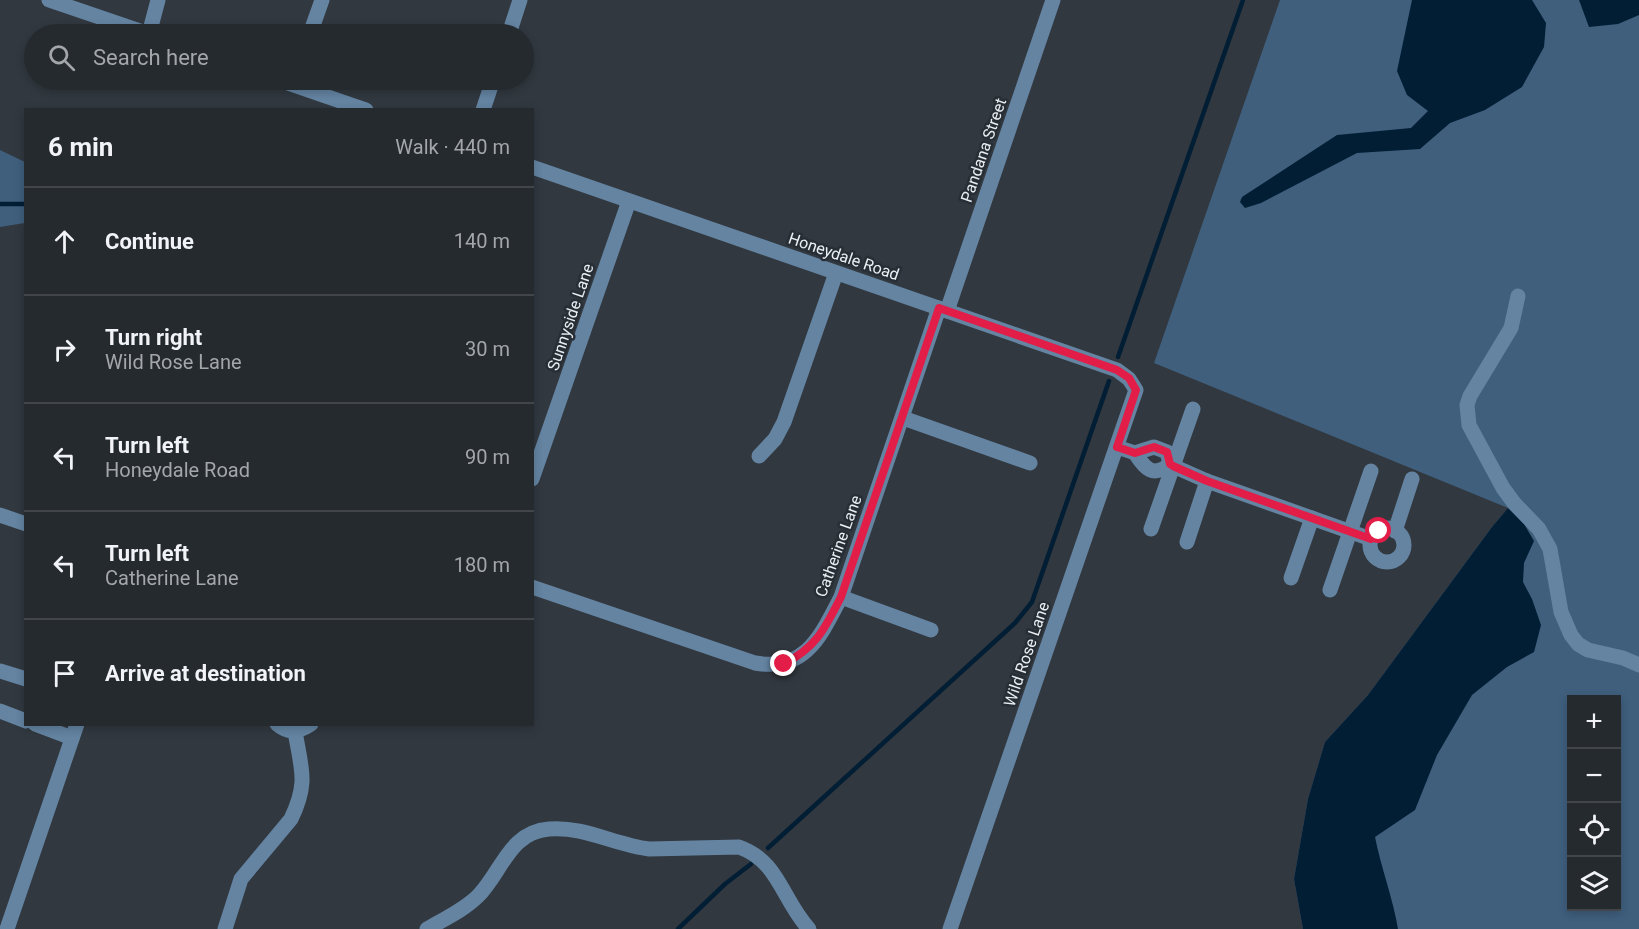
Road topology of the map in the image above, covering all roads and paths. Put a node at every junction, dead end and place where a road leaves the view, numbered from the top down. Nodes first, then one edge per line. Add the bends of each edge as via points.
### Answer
1 (49, 0) edge
2 (158, 0) edge
3 (322, 0) edge
4 (520, 0) edge
5 (1053, 0) edge
6 (120, 24) edge
7 (152, 24) edge
8 (314, 24) edge
9 (512, 24) edge
10 (313, 90) edge
11 (490, 90) edge
12 (361, 108) edge
13 (484, 108) edge
14 (534, 168) edge
15 (629, 201) junction
16 (836, 273) junction
17 (1518, 296) dead end
18 (943, 310) junction
19 (1136, 390) joint
20 (1193, 409) dead end
21 (903, 418) junction
22 (1117, 447) junction
23 (759, 456) dead end
24 (1030, 463) dead end
25 (1172, 465) junction
26 (1371, 471) dead end
27 (534, 473) edge
28 (1412, 479) dead end
29 (1207, 481) junction
30 (0, 515) edge
31 (1312, 518) junction
32 (24, 523) edge
33 (1151, 529) dead end
34 (1395, 531) junction
35 (1350, 532) junction
36 (1371, 539) junction
37 (1187, 542) dead end
38 (1291, 578) dead end
39 (534, 588) edge
40 (1330, 590) dead end
41 (841, 597) junction
42 (931, 630) dead end
43 (1639, 665) edge
44 (0, 671) edge
45 (24, 678) edge
46 (0, 711) edge
47 (24, 720) edge
48 (46, 726) edge
49 (280, 726) edge
50 (307, 726) edge
51 (75, 731) edge
52 (296, 731) junction
53 (6, 921) edge
54 (225, 929) edge
55 (427, 929) edge
56 (809, 929) edge
57 (950, 929) edge

1 - 6 street
2 - 7 street
3 - 8 street
4 - 9 street
5 - 18 street, Pandana Street
10 - 12 street
11 - 13 street
14 - 15 street, Honeydale Road
15 - 16 street, Honeydale Road
15 - 27 street, Sunnyside Lane
16 - 18 street, Honeydale Road
16 - 23 street via 784,422
17 - 43 street via 1511,328 1470,396 1469,425 1503,488 1545,538 1561,612 1571,635 1588,650
18 - 19 street, Honeydale Road via 1117,370 1129,378
18 - 21 street, Catherine Lane
19 - 22 street, Wild Rose Lane
20 - 25 street
21 - 24 street
21 - 41 street, Catherine Lane
22 - 25 street via 1135,453 1144,467 1158,472
22 - 57 street, Wild Rose Lane
25 - 29 street
25 - 33 street
26 - 35 street
28 - 34 street
29 - 31 street
29 - 37 street
30 - 32 street
31 - 35 street
31 - 38 street
34 - 36 street via 1384,529
34 - 36 street via 1404,545 1401,555 1392,561 1382,561 1373,555
35 - 36 street
35 - 40 street
39 - 41 street, Catherine Lane via 770,666 784,664 810,647 821,635
41 - 42 street
44 - 45 street
46 - 47 street
48 - 51 street
49 - 52 street
50 - 52 street
51 - 53 street
52 - 54 street via 304,780 297,808 241,879
55 - 56 street via 476,897 515,843 550,829 580,831 642,848 731,846 752,851 763,858

